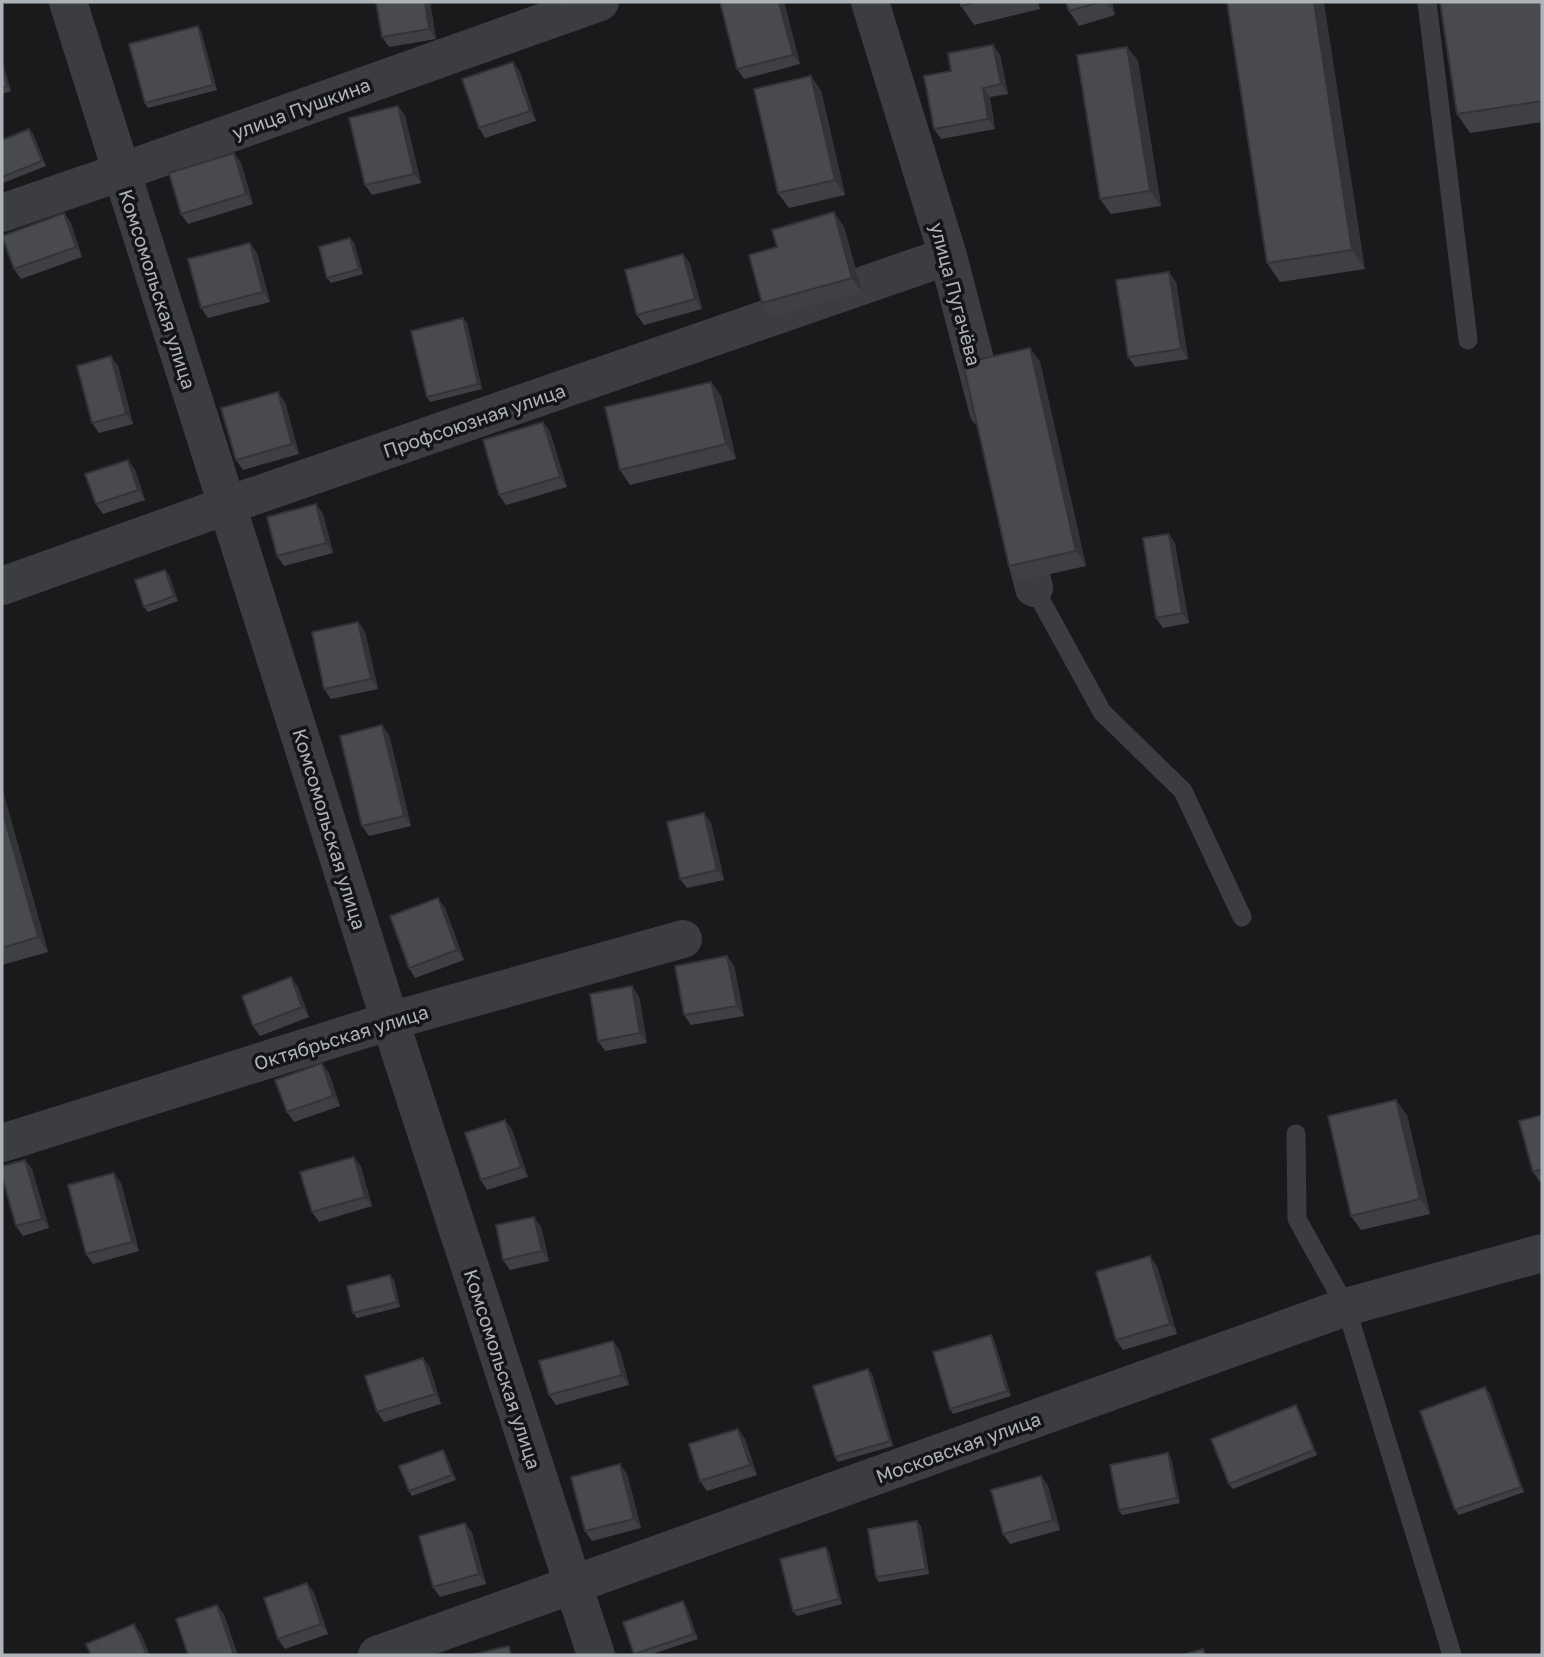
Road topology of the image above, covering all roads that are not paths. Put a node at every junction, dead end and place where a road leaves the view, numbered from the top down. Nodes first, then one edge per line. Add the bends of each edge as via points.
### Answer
1 (68, 2) edge
2 (600, 2) edge
3 (870, 2) edge
4 (1427, 2) edge
5 (121, 173) junction
6 (2, 213) edge
7 (948, 256) junction
8 (1468, 340) dead end
9 (996, 442) edge
10 (1010, 495) edge
11 (228, 505) junction
12 (2, 586) edge
13 (1034, 588) joint
14 (1242, 918) dead end
15 (683, 939) dead end
16 (390, 1021) junction
17 (1296, 1134) dead end
18 (2, 1143) edge
19 (1542, 1253) edge
20 (1346, 1307) junction
21 (573, 1586) junction
22 (377, 1655) edge
23 (596, 1655) edge
24 (1452, 1655) edge

1 - 5 street, Комсомольская улица
2 - 5 street, улица Пушкина
3 - 7 street, улица Пугачёва
4 - 8 lane
5 - 6 street, улица Пушкина
5 - 11 street, Комсомольская улица
7 - 9 street, улица Пугачёва
7 - 11 street, Профсоюзная улица
10 - 13 street
11 - 12 street, Профсоюзная улица
11 - 16 street, Комсомольская улица
13 - 14 lane via 1102,712 1183,791
15 - 16 street, Октябрьская улица
16 - 18 street, Октябрьская улица
16 - 21 street, Комсомольская улица
17 - 20 lane via 1297,1219
19 - 20 street, Московская улица
20 - 21 street, Московская улица
20 - 24 lane
21 - 22 street, Московская улица
21 - 23 street, Комсомольская улица

